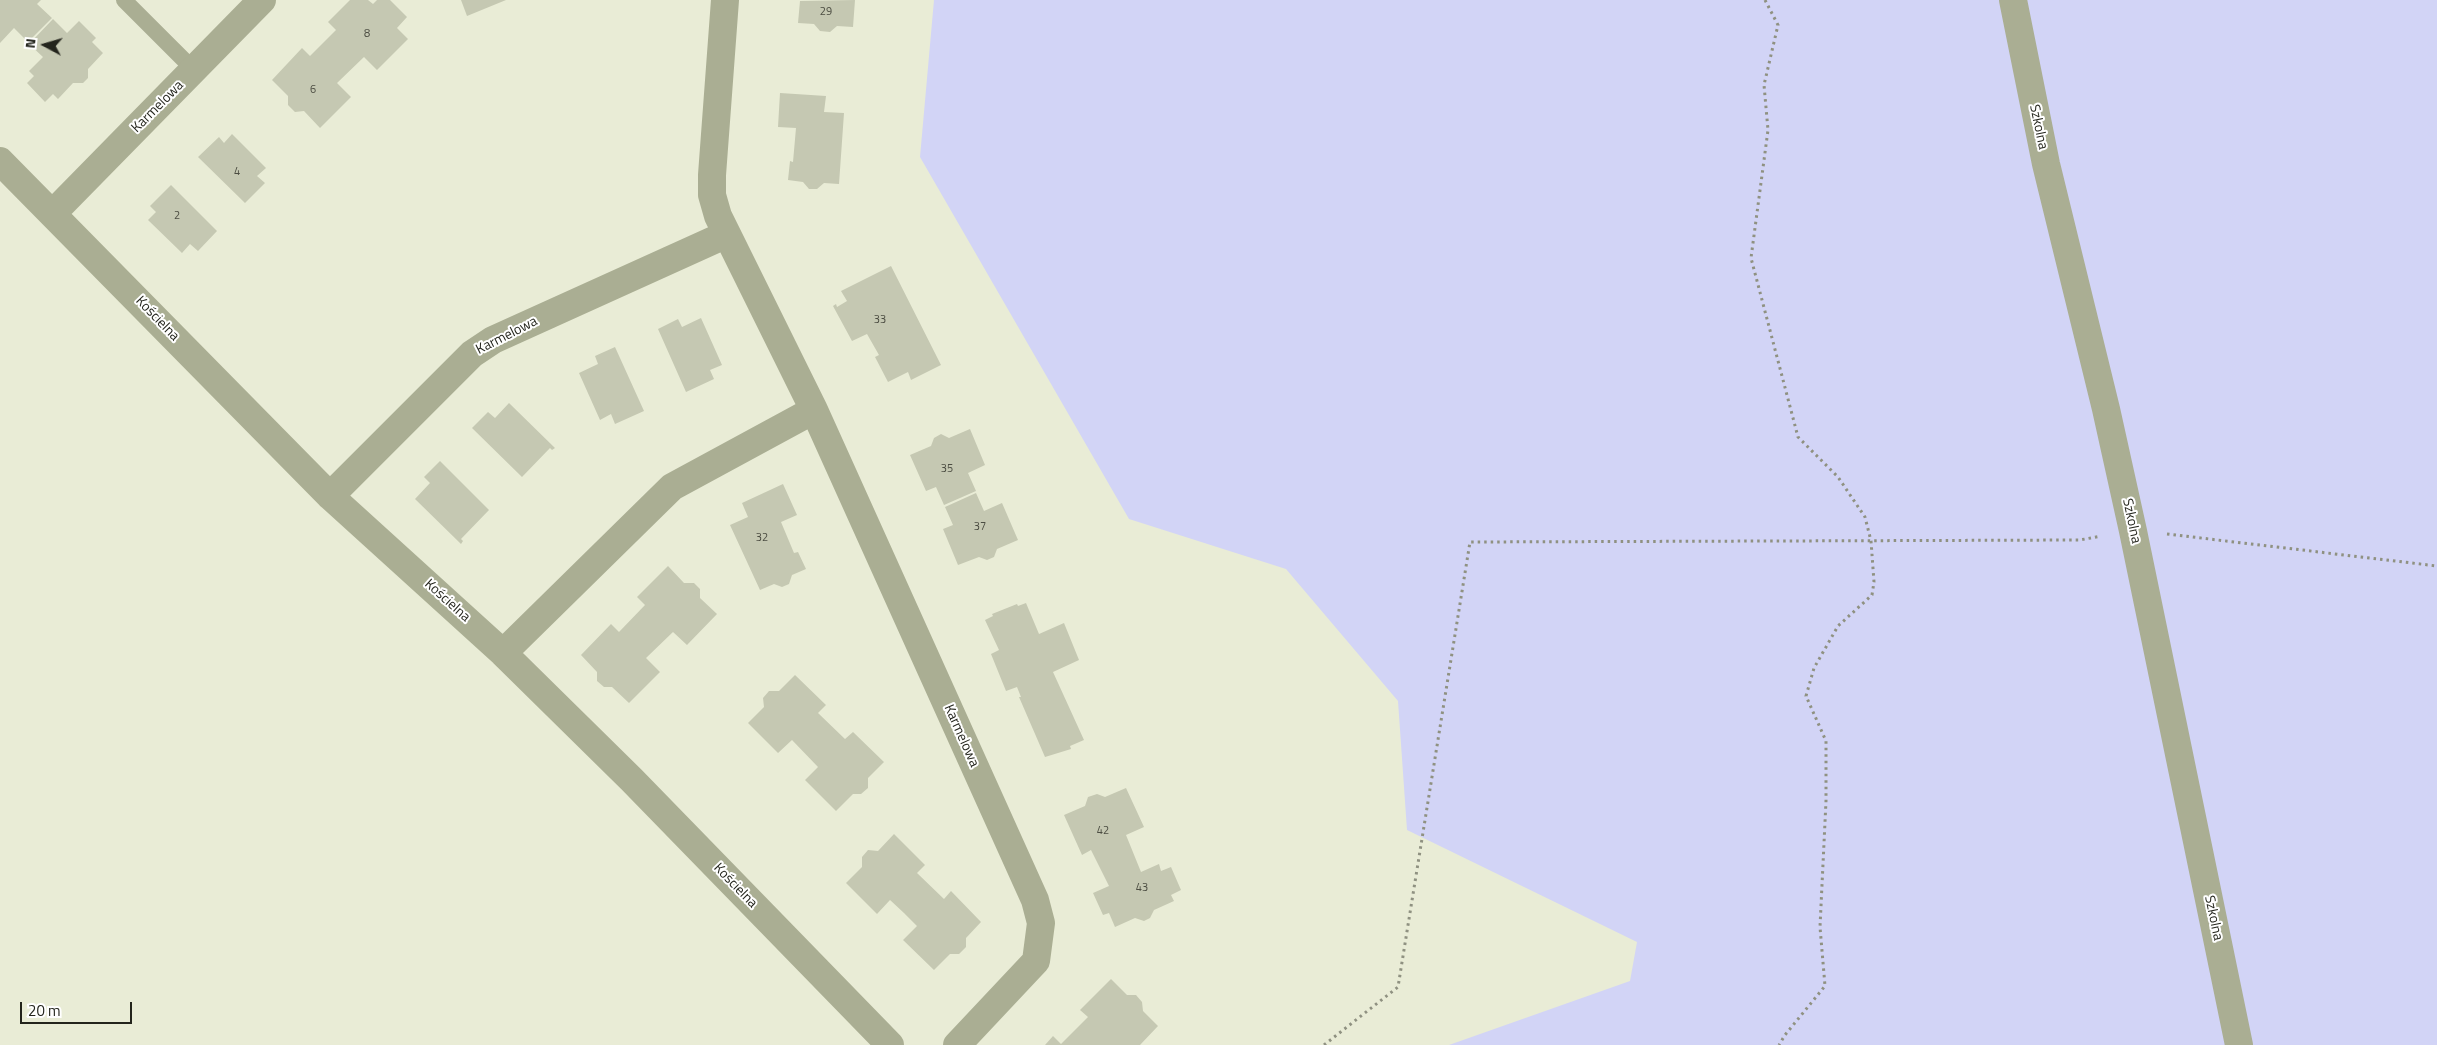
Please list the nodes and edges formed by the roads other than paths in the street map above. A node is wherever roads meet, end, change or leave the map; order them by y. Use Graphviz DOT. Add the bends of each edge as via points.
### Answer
graph roads {
  1 [pos="124,0"];
  2 [pos="262,0"];
  3 [pos="725,0"];
  4 [pos="2013,0"];
  5 [pos="194,70"];
  6 [pos="0,161"];
  7 [pos="53,213"];
  8 [pos="725,235"];
  9 [pos="814,410"];
  10 [pos="330,496"];
  11 [pos="503,653"];
  12 [pos="890,1045"];
  13 [pos="957,1045"];
  14 [pos="2239,1045"];
  1 -- 5 [label="lane"];
  2 -- 5 [label="street, Karmelowa"];
  3 -- 8 [label="street, Karmelowa" via="712,195"];
  4 -- 14 [label="street, Szkolna" via="2046,164 2133,530"];
  5 -- 7 [label="street, Karmelowa"];
  6 -- 7 [label="street, Kościelna"];
  7 -- 10 [label="street, Kościelna"];
  8 -- 9 [label="street, Karmelowa"];
  8 -- 10 [label="street, Karmelowa" via="479,349"];
  9 -- 11 [label="street" via="672,487"];
  9 -- 13 [label="street, Karmelowa" via="1035,900 1041,923 1036,961"];
  10 -- 11 [label="street, Kościelna"];
  11 -- 12 [label="street, Kościelna" via="632,780"];
}
